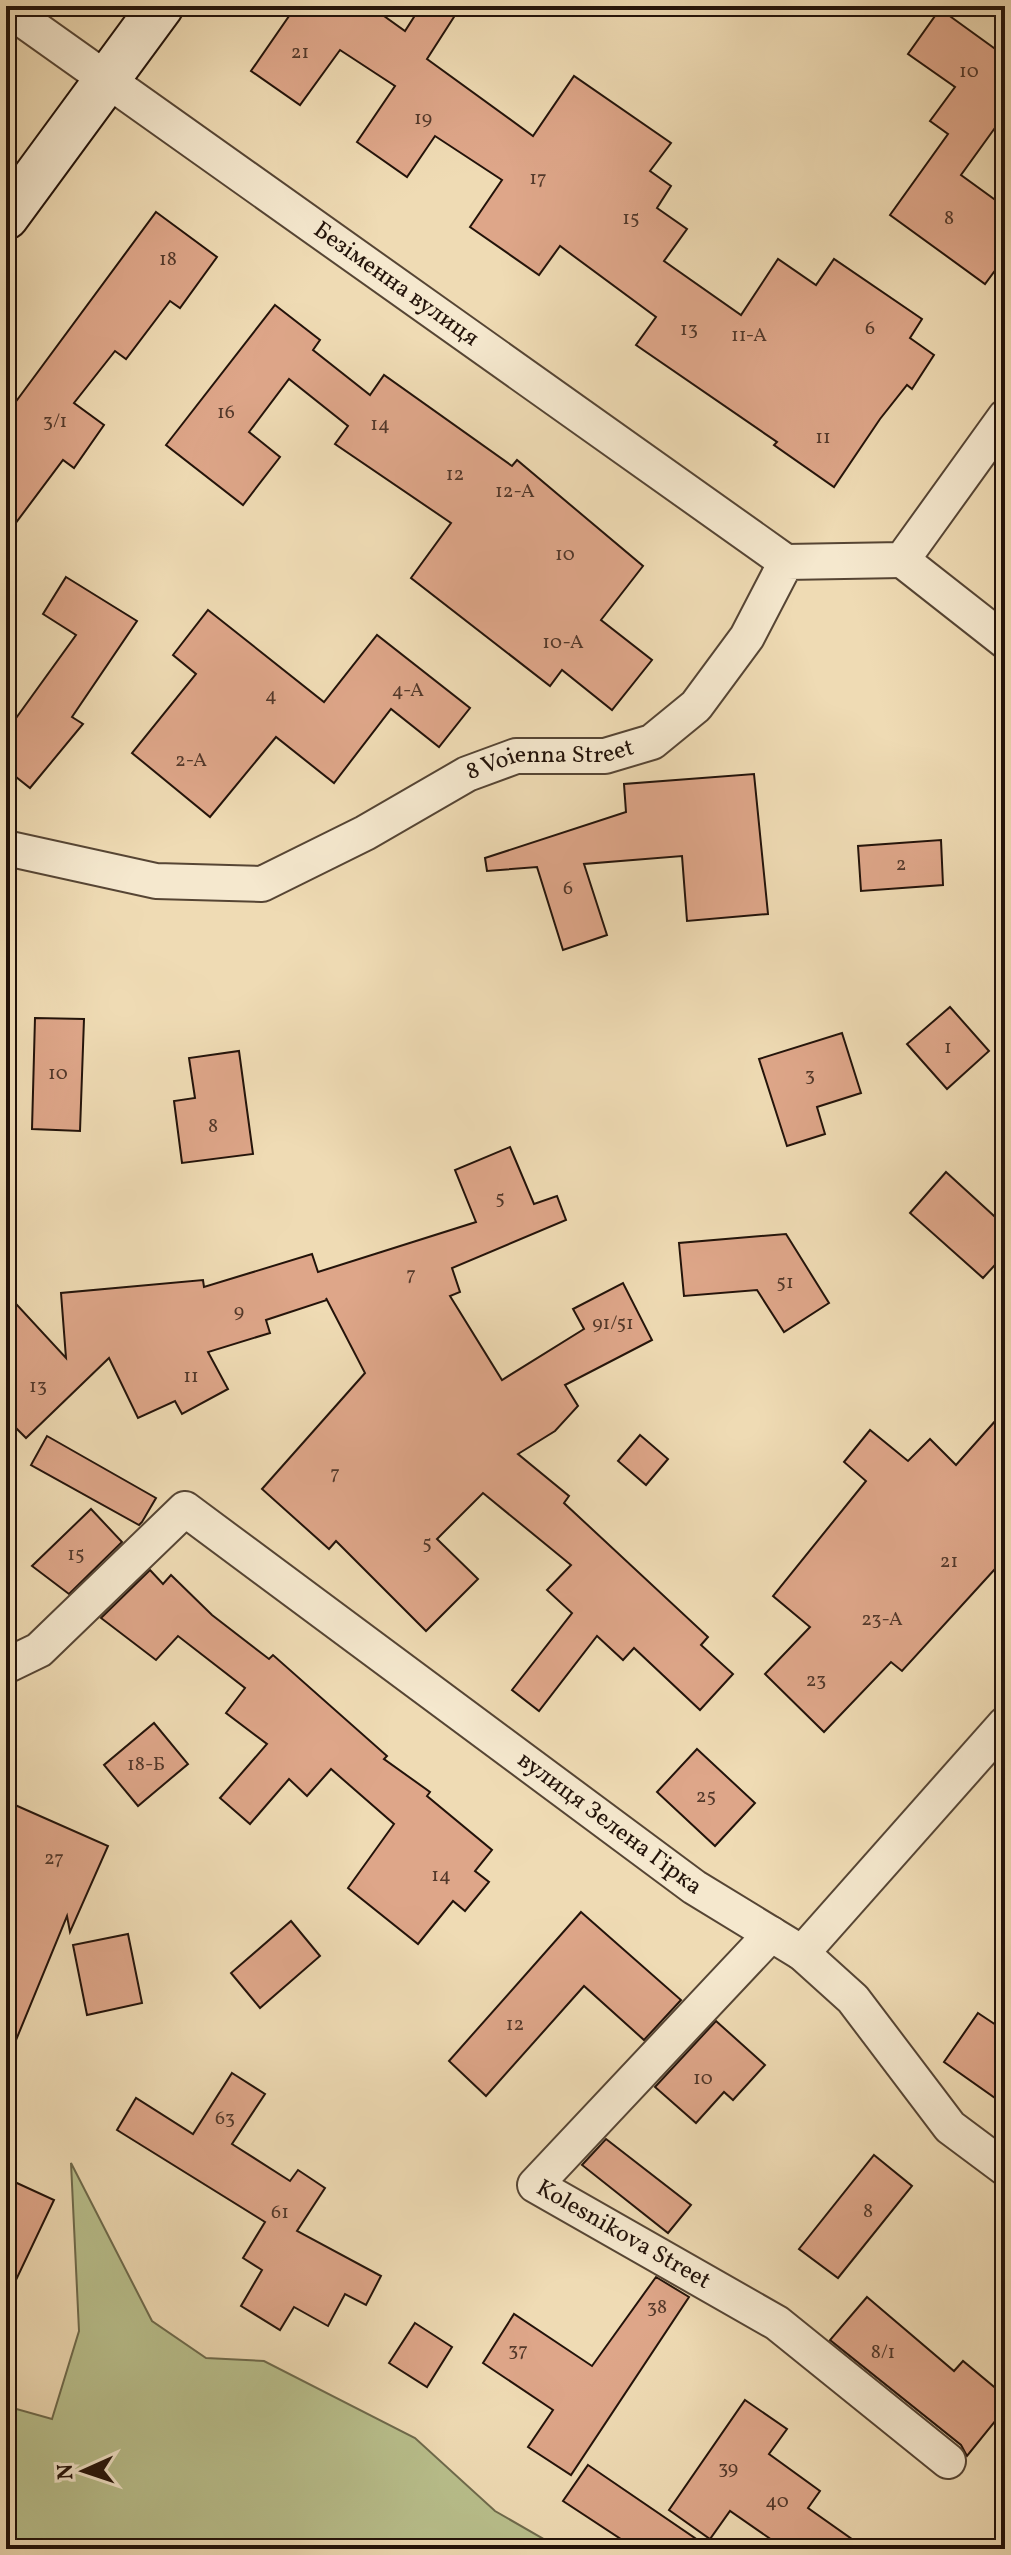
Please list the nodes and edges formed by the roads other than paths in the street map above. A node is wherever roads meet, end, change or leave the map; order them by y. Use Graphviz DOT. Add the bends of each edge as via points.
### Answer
graph roads {
  1 [pos="161,6"];
  2 [pos="6,8"];
  3 [pos="106,81"];
  4 [pos="6,217"];
  5 [pos="1005,417"];
  6 [pos="902,560"];
  7 [pos="786,562"];
  8 [pos="1005,641"];
  9 [pos="6,848"];
  10 [pos="6,1666"];
  11 [pos="1005,1724"];
  12 [pos="771,1934"];
  13 [pos="802,1953"];
  14 [pos="1005,2168"];
  15 [pos="948,2461"];
  1 -- 3 [label="street"];
  2 -- 3 [label="street, Безіменна вулиця"];
  3 -- 4 [label="street"];
  3 -- 7 [label="street, Безіменна вулиця"];
  5 -- 6 [label="street"];
  6 -- 7 [label="street"];
  6 -- 8 [label="street"];
  7 -- 9 [label="street, 8 Voienna Street" via="747,637 696,706 652,742 605,756 516,756 467,774 262,884 156,881"];
  10 -- 12 [label="street, вулиця Зелена Гірка" via="39,1650 185,1509 694,1887"];
  11 -- 13 [label="street"];
  12 -- 13 [label="street, вулиця Зелена Гірка"];
  12 -- 15 [label="street, Kolesnikova Street" via="535,2185 777,2323"];
  13 -- 14 [label="street, вулиця Зелена Гірка" via="853,1999 950,2127"];
}
